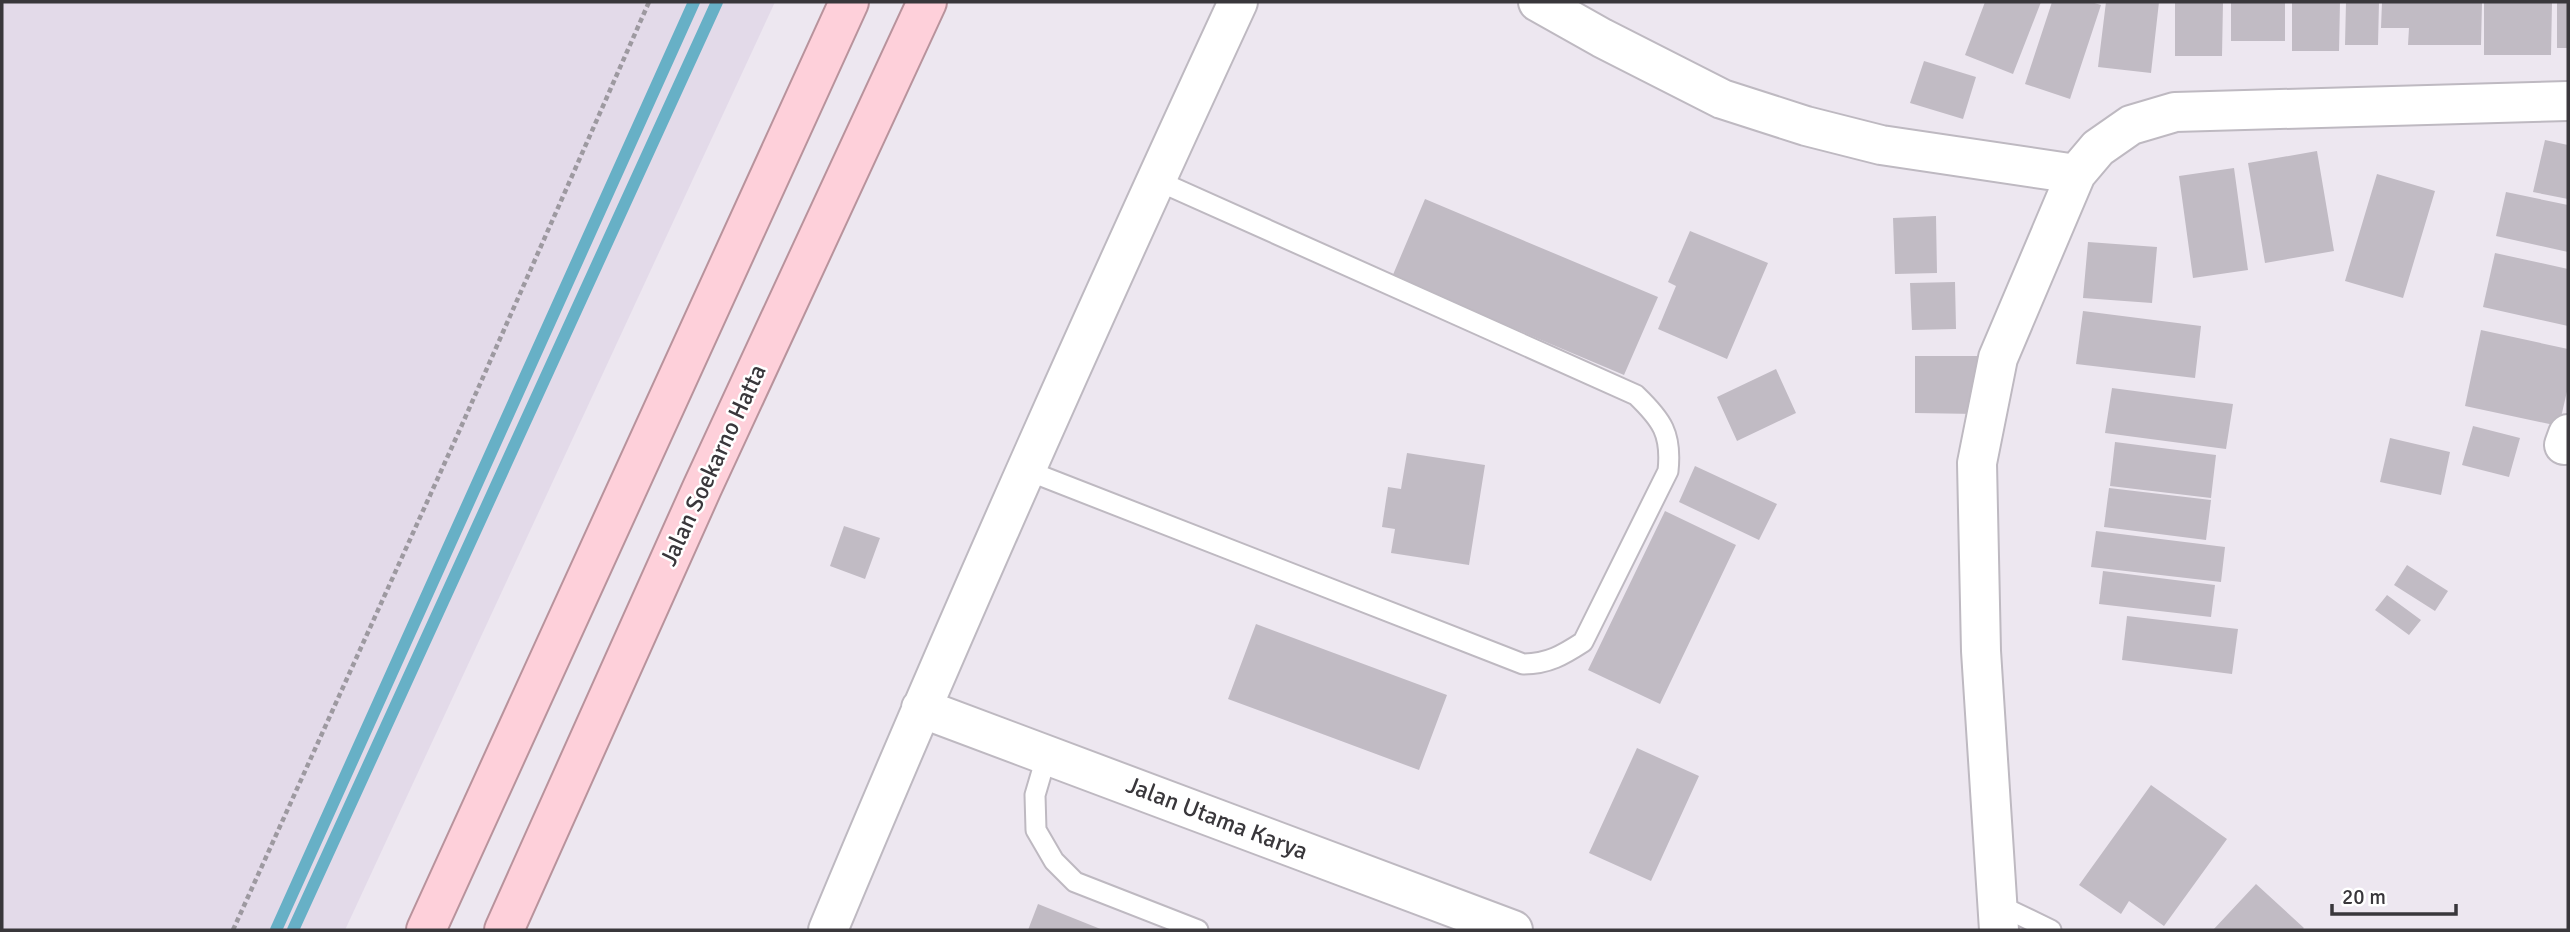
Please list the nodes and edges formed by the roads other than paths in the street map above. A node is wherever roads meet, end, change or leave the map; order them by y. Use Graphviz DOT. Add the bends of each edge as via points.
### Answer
graph roads {
  1 [pos="849,2"];
  2 [pos="928,2"];
  3 [pos="1238,2"];
  4 [pos="1538,2"];
  5 [pos="2568,101"];
  6 [pos="2076,174"];
  7 [pos="1156,180"];
  8 [pos="1027,470"];
  9 [pos="921,708"];
  10 [pos="1047,754"];
  11 [pos="1999,918"];
  12 [pos="426,930"];
  13 [pos="504,930"];
  14 [pos="828,930"];
  15 [pos="1198,930"];
  16 [pos="1513,930"];
  17 [pos="2051,930"];
  1 -- 12 [label="highway"];
  2 -- 13 [label="highway, Jalan Soekarno Hatta" via="702,488"];
  3 -- 7 [label="street"];
  4 -- 6 [label="street" via="1734,103 1881,145"];
  5 -- 6 [label="street" via="2175,112 2131,125 2098,148"];
  6 -- 11 [label="street" via="1998,358 1977,463 1981,651"];
  7 -- 8 [label="street"];
  7 -- 8 [label="lane" via="1636,395 1662,426 1671,449 1668,471 1583,642 1543,664 1523,664"];
  8 -- 9 [label="street"];
  9 -- 10 [label="street, Jalan Utama Karya"];
  9 -- 14 [label="street"];
  10 -- 15 [label="lane" via="1035,795 1036,830 1054,861 1075,882"];
  10 -- 16 [label="street, Jalan Utama Karya"];
  11 -- 17 [label="lane"];
}
